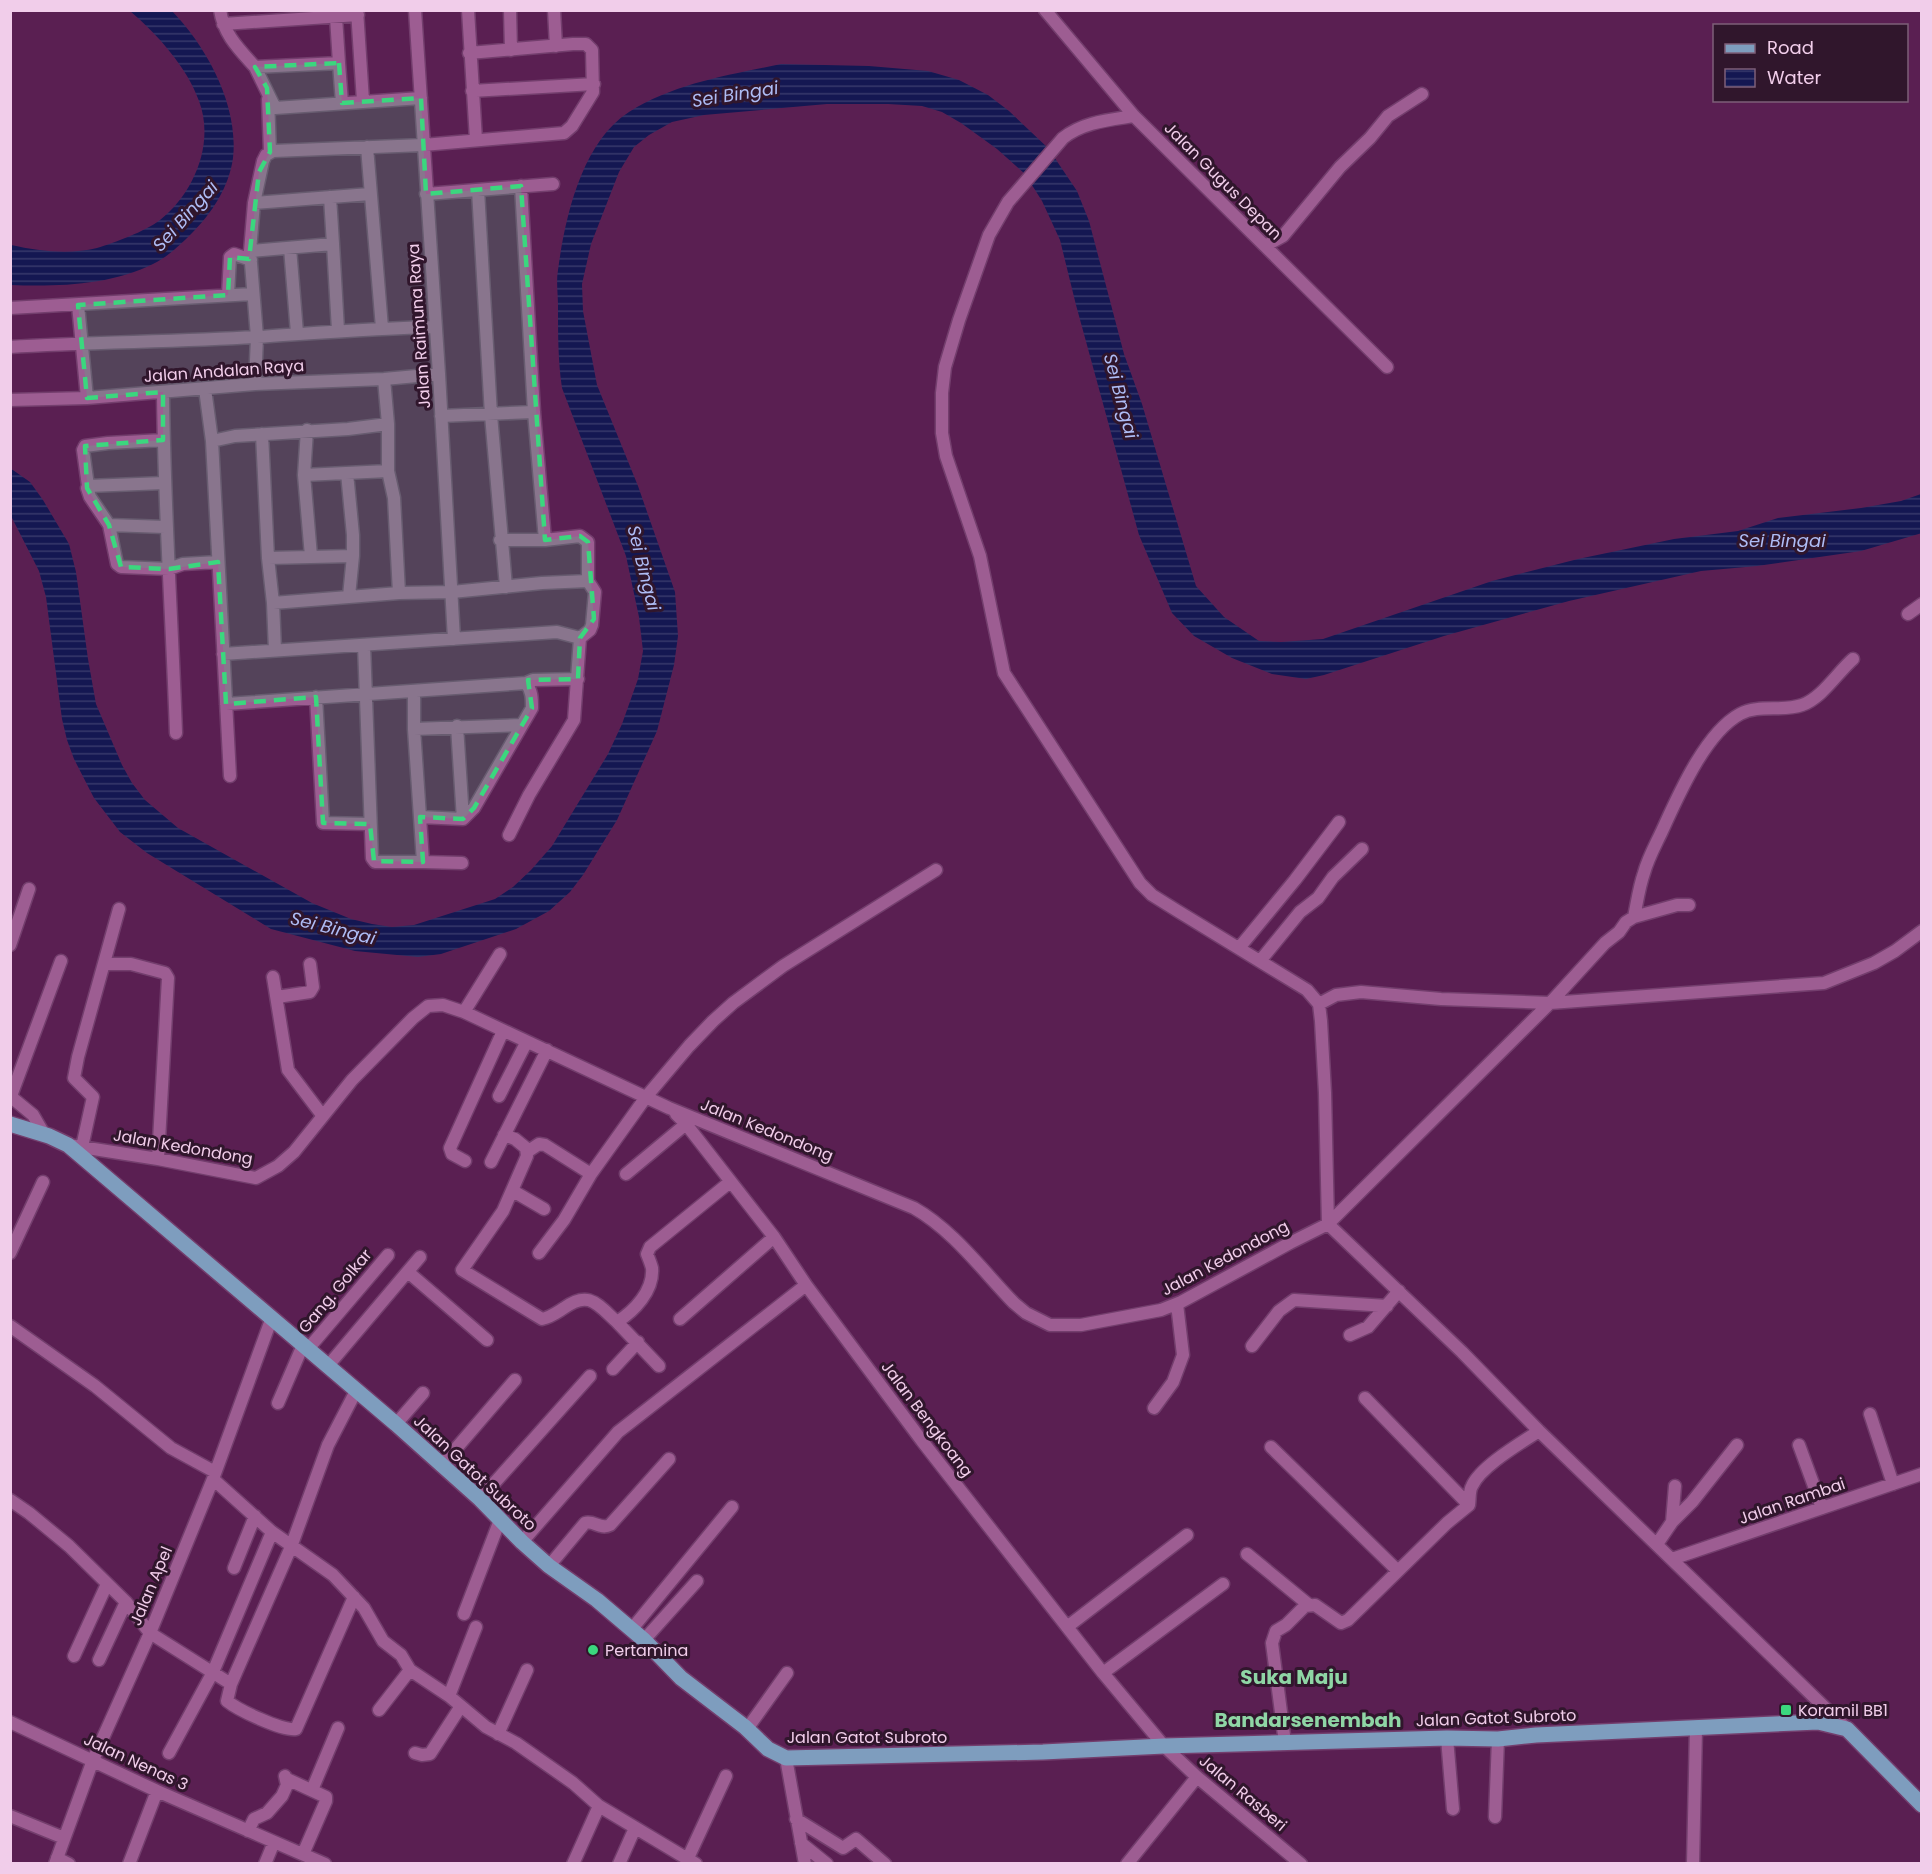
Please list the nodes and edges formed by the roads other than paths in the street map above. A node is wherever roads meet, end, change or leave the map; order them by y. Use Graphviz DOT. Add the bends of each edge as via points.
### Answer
graph roads {
  1 [pos="220,10"];
  2 [pos="415,10"];
  3 [pos="468,10"];
  4 [pos="510,10"];
  5 [pos="554,10"];
  6 [pos="1045,10"];
  7 [pos="357,13"];
  8 [pos="336,17"];
  9 [pos="222,24"];
  10 [pos="556,46"];
  11 [pos="511,50"];
  12 [pos="469,53"];
  13 [pos="339,63"];
  14 [pos="255,67"];
  15 [pos="594,84"];
  16 [pos="472,91"];
  17 [pos="268,94"];
  18 [pos="1422,94"];
  19 [pos="421,98"];
  20 [pos="363,101"];
  21 [pos="342,103"];
  22 [pos="1134,116"];
  23 [pos="476,140"];
  24 [pos="423,145"];
  25 [pos="367,147"];
  26 [pos="270,152"];
  27 [pos="553,184"];
  28 [pos="521,186"];
  29 [pos="478,190"];
  30 [pos="370,194"];
  31 [pos="426,194"];
  32 [pos="330,197"];
  33 [pos="254,203"];
  34 [pos="333,244"];
  35 [pos="1264,246"];
  36 [pos="290,248"];
  37 [pos="250,255"];
  38 [pos="252,294"];
  39 [pos="228,295"];
  40 [pos="78,305"];
  41 [pos="10,309"];
  42 [pos="435,327"];
  43 [pos="382,328"];
  44 [pos="338,330"];
  45 [pos="297,333"];
  46 [pos="256,337"];
  47 [pos="82,342"];
  48 [pos="10,347"];
  49 [pos="1387,367"];
  50 [pos="439,374"];
  51 [pos="384,379"];
  52 [pos="255,384"];
  53 [pos="205,389"];
  54 [pos="163,392"];
  55 [pos="87,398"];
  56 [pos="10,400"];
  57 [pos="534,412"];
  58 [pos="490,415"];
  59 [pos="441,416"];
  60 [pos="388,424"];
  61 [pos="307,430"];
  62 [pos="262,434"];
  63 [pos="163,440"];
  64 [pos="212,441"];
  65 [pos="388,471"];
  66 [pos="347,473"];
  67 [pos="304,475"];
  68 [pos="164,483"];
  69 [pos="88,486"];
  70 [pos="109,525"];
  71 [pos="165,526"];
  72 [pos="500,540"];
  73 [pos="545,540"];
  74 [pos="311,556"];
  75 [pos="353,556"];
  76 [pos="268,558"];
  77 [pos="218,562"];
  78 [pos="170,569"];
  79 [pos="588,581"];
  80 [pos="506,587"];
  81 [pos="452,592"];
  82 [pos="399,593"];
  83 [pos="349,596"];
  84 [pos="273,603"];
  85 [pos="1922,604"];
  86 [pos="1908,614"];
  87 [pos="580,638"];
  88 [pos="454,639"];
  89 [pos="364,645"];
  90 [pos="275,650"];
  91 [pos="223,654"];
  92 [pos="1853,659"];
  93 [pos="578,679"];
  94 [pos="526,683"];
  95 [pos="414,691"];
  96 [pos="367,693"];
  97 [pos="316,697"];
  98 [pos="226,704"];
  99 [pos="521,725"];
  100 [pos="457,726"];
  101 [pos="414,729"];
  102 [pos="176,733"];
  103 [pos="230,776"];
  104 [pos="420,817"];
  105 [pos="463,819"];
  106 [pos="1339,822"];
  107 [pos="370,824"];
  108 [pos="508,836"];
  109 [pos="1362,849"];
  110 [pos="423,862"];
  111 [pos="462,863"];
  112 [pos="936,870"];
  113 [pos="29,889"];
  114 [pos="1689,905"];
  115 [pos="119,909"];
  116 [pos="1634,917"];
  117 [pos="1922,931"];
  118 [pos="10,945"];
  119 [pos="1239,948"];
  120 [pos="500,954"];
  121 [pos="61,961"];
  122 [pos="1260,961"];
  123 [pos="104,964"];
  124 [pos="310,964"];
  125 [pos="273,977"];
  126 [pos="277,997"];
  127 [pos="1550,1003"];
  128 [pos="1319,1004"];
  129 [pos="464,1012"];
  130 [pos="503,1031"];
  131 [pos="526,1043"];
  132 [pos="547,1050"];
  133 [pos="11,1096"];
  134 [pos="499,1096"];
  135 [pos="646,1097"];
  136 [pos="669,1108"];
  137 [pos="322,1115"];
  138 [pos="10,1124"];
  139 [pos="686,1124"];
  140 [pos="44,1134"];
  141 [pos="504,1135"];
  142 [pos="75,1146"];
  143 [pos="527,1152"];
  144 [pos="158,1158"];
  145 [pos="465,1161"];
  146 [pos="491,1162"];
  147 [pos="591,1174"];
  148 [pos="626,1174"];
  149 [pos="43,1182"];
  150 [pos="730,1182"];
  151 [pos="513,1191"];
  152 [pos="544,1209"];
  153 [pos="1328,1224"];
  154 [pos="774,1237"];
  155 [pos="10,1253"];
  156 [pos="539,1253"];
  157 [pos="388,1254"];
  158 [pos="420,1257"];
  159 [pos="408,1272"];
  160 [pos="806,1285"];
  161 [pos="1399,1291"];
  162 [pos="1177,1304"];
  163 [pos="1387,1305"];
  164 [pos="680,1319"];
  165 [pos="271,1320"];
  166 [pos="617,1322"];
  167 [pos="10,1326"];
  168 [pos="1350,1335"];
  169 [pos="487,1340"];
  170 [pos="638,1342"];
  171 [pos="1252,1346"];
  172 [pos="305,1347"];
  173 [pos="659,1366"];
  174 [pos="327,1367"];
  175 [pos="613,1369"];
  176 [pos="590,1376"];
  177 [pos="515,1380"];
  178 [pos="356,1391"];
  179 [pos="423,1394"];
  180 [pos="1365,1398"];
  181 [pos="278,1403"];
  182 [pos="1154,1408"];
  183 [pos="1870,1414"];
  184 [pos="396,1424"];
  185 [pos="1539,1431"];
  186 [pos="1737,1445"];
  187 [pos="1799,1445"];
  188 [pos="1271,1447"];
  189 [pos="669,1459"];
  190 [pos="441,1466"];
  191 [pos="1922,1474"];
  192 [pos="214,1475"];
  193 [pos="1893,1484"];
  194 [pos="1675,1486"];
  195 [pos="480,1499"];
  196 [pos="10,1500"];
  197 [pos="1469,1505"];
  198 [pos="732,1507"];
  199 [pos="1822,1508"];
  200 [pos="255,1516"];
  201 [pos="500,1520"];
  202 [pos="1672,1522"];
  203 [pos="272,1532"];
  204 [pos="1187,1535"];
  205 [pos="522,1542"];
  206 [pos="1657,1544"];
  207 [pos="291,1547"];
  208 [pos="1247,1554"];
  209 [pos="1672,1559"];
  210 [pos="549,1566"];
  211 [pos="234,1568"];
  212 [pos="1398,1571"];
  213 [pos="697,1581"];
  214 [pos="106,1584"];
  215 [pos="1223,1584"];
  216 [pos="354,1597"];
  217 [pos="126,1602"];
  218 [pos="1309,1605"];
  219 [pos="464,1614"];
  220 [pos="476,1627"];
  221 [pos="1067,1628"];
  222 [pos="631,1630"];
  223 [pos="150,1633"];
  224 [pos="644,1640"];
  225 [pos="74,1656"];
  226 [pos="99,1660"];
  227 [pos="410,1670"];
  228 [pos="527,1670"];
  229 [pos="213,1672"];
  230 [pos="787,1673"];
  231 [pos="1103,1673"];
  232 [pos="231,1684"];
  233 [pos="449,1696"];
  234 [pos="461,1706"];
  235 [pos="379,1710"];
  236 [pos="10,1722"];
  237 [pos="338,1728"];
  238 [pos="747,1729"];
  239 [pos="1696,1729"];
  240 [pos="1847,1729"];
  241 [pos="498,1734"];
  242 [pos="1447,1737"];
  243 [pos="1498,1739"];
  244 [pos="1284,1743"];
  245 [pos="1164,1746"];
  246 [pos="415,1753"];
  247 [pos="169,1754"];
  248 [pos="786,1758"];
  249 [pos="93,1760"];
  250 [pos="726,1776"];
  251 [pos="1197,1777"];
  252 [pos="312,1790"];
  253 [pos="157,1791"];
  254 [pos="1922,1805"];
  255 [pos="599,1806"];
  256 [pos="1453,1809"];
  257 [pos="10,1816"];
  258 [pos="1495,1817"];
  259 [pos="796,1819"];
  260 [pos="635,1828"];
  261 [pos="248,1831"];
  262 [pos="64,1839"];
  263 [pos="274,1842"];
  264 [pos="801,1843"];
  265 [pos="303,1854"];
  266 [pos="56,1861"];
  267 [pos="694,1862"];
  268 [pos="69,1863"];
  269 [pos="129,1863"];
  270 [pos="265,1863"];
  271 [pos="326,1863"];
  272 [pos="573,1863"];
  273 [pos="619,1863"];
  274 [pos="805,1863"];
  275 [pos="827,1863"];
  276 [pos="885,1863"];
  277 [pos="1127,1863"];
  278 [pos="1301,1863"];
  279 [pos="1693,1863"];
  1 -- 9 [label="street"];
  2 -- 19 [label="street, Jalan Raimuna Raya"];
  3 -- 12 [label="street"];
  4 -- 11 [label="street"];
  5 -- 10 [label="street"];
  6 -- 22 [label="street, Jalan Gugus Depan"];
  7 -- 8 [label="street"];
  7 -- 20 [label="street"];
  8 -- 9 [label="street"];
  8 -- 13 [label="street"];
  9 -- 14 [label="street"];
  10 -- 11 [label="street"];
  10 -- 15 [label="street" via="581,43 590,47"];
  11 -- 12 [label="street"];
  12 -- 16 [label="street"];
  13 -- 14 [label="street"];
  13 -- 21 [label="street"];
  14 -- 17 [label="street"];
  15 -- 16 [label="street"];
  15 -- 23 [label="street" via="592,96 567,132"];
  16 -- 23 [label="street"];
  17 -- 21 [label="street" via="275,108"];
  17 -- 26 [label="street"];
  18 -- 35 [label="street" via="1388,116 1283,236"];
  19 -- 20 [label="street"];
  19 -- 24 [label="street, Jalan Raimuna Raya"];
  20 -- 21 [label="street"];
  22 -- 35 [label="street, Jalan Gugus Depan"];
  22 -- 119 [label="street" via="1071,131 1008,202 989,235 953,339 945,367 942,433 980,556 1004,673 1140,883 1160,900"];
  23 -- 24 [label="street"];
  24 -- 25 [label="street"];
  24 -- 31 [label="street, Jalan Raimuna Raya"];
  25 -- 26 [label="street"];
  25 -- 30 [label="street"];
  26 -- 33 [label="street" via="263,161"];
  27 -- 28 [label="street"];
  28 -- 29 [label="street"];
  28 -- 57 [label="street"];
  29 -- 31 [label="street"];
  29 -- 58 [label="street"];
  30 -- 32 [label="street"];
  30 -- 43 [label="street"];
  31 -- 42 [label="street, Jalan Raimuna Raya"];
  32 -- 33 [label="street"];
  32 -- 34 [label="street"];
  33 -- 37 [label="street"];
  34 -- 36 [label="street"];
  34 -- 44 [label="street"];
  35 -- 49 [label="street, Jalan Gugus Depan"];
  36 -- 37 [label="street"];
  36 -- 45 [label="street"];
  37 -- 38 [label="street"];
  37 -- 39 [label="street" via="230,257"];
  38 -- 39 [label="street"];
  38 -- 46 [label="street"];
  39 -- 40 [label="street"];
  40 -- 41 [label="street"];
  40 -- 47 [label="street"];
  42 -- 43 [label="street"];
  42 -- 50 [label="street, Jalan Raimuna Raya"];
  43 -- 44 [label="street"];
  44 -- 45 [label="street"];
  45 -- 46 [label="street"];
  46 -- 47 [label="street"];
  46 -- 52 [label="street"];
  47 -- 48 [label="street"];
  47 -- 55 [label="street"];
  50 -- 51 [label="street, Jalan Andalan Raya"];
  50 -- 59 [label="street, Jalan Raimuna Raya"];
  51 -- 52 [label="street, Jalan Andalan Raya"];
  51 -- 60 [label="street"];
  52 -- 53 [label="street, Jalan Andalan Raya"];
  53 -- 54 [label="street, Jalan Andalan Raya"];
  53 -- 64 [label="street"];
  54 -- 55 [label="street, Jalan Andalan Raya"];
  54 -- 63 [label="street"];
  55 -- 56 [label="street, Jalan Andalan Raya"];
  57 -- 58 [label="street"];
  57 -- 73 [label="street"];
  58 -- 59 [label="street"];
  58 -- 72 [label="street"];
  59 -- 81 [label="street, Jalan Raimuna Raya"];
  60 -- 61 [label="street"];
  60 -- 65 [label="street"];
  61 -- 62 [label="street"];
  61 -- 67 [label="street"];
  62 -- 64 [label="street"];
  62 -- 76 [label="street"];
  63 -- 68 [label="street"];
  63 -- 69 [label="street" via="85,446"];
  64 -- 77 [label="street"];
  65 -- 66 [label="street"];
  65 -- 82 [label="street" via="394,498"];
  66 -- 67 [label="street"];
  66 -- 75 [label="street"];
  67 -- 74 [label="street"];
  68 -- 69 [label="street"];
  68 -- 71 [label="street"];
  69 -- 70 [label="street"];
  70 -- 71 [label="street"];
  70 -- 78 [label="street" via="117,564 121,567"];
  71 -- 78 [label="street"];
  72 -- 73 [label="street"];
  72 -- 80 [label="street"];
  73 -- 79 [label="street" via="584,538 588,542"];
  74 -- 75 [label="street"];
  74 -- 76 [label="street"];
  75 -- 83 [label="street"];
  76 -- 84 [label="street"];
  77 -- 78 [label="street" via="183,564"];
  77 -- 91 [label="street"];
  78 -- 102 [label="street"];
  79 -- 80 [label="street"];
  79 -- 87 [label="street" via="595,592 594,619 590,630"];
  80 -- 81 [label="street"];
  81 -- 82 [label="street"];
  81 -- 88 [label="street, Jalan Raimuna Raya"];
  82 -- 83 [label="street"];
  83 -- 84 [label="street"];
  84 -- 90 [label="street"];
  85 -- 86 [label="street"];
  87 -- 88 [label="street" via="557,632"];
  87 -- 93 [label="street"];
  88 -- 89 [label="street"];
  89 -- 90 [label="street"];
  89 -- 96 [label="street"];
  90 -- 91 [label="street"];
  91 -- 98 [label="street"];
  92 -- 116 [label="street" via="1804,705 1749,710 1718,734 1690,774 1656,845 1644,872"];
  93 -- 94 [label="street"];
  93 -- 108 [label="street" via="574,720"];
  94 -- 95 [label="street"];
  94 -- 99 [label="street" via="532,708"];
  95 -- 96 [label="street"];
  95 -- 101 [label="street"];
  96 -- 97 [label="street"];
  96 -- 107 [label="street"];
  97 -- 98 [label="street"];
  97 -- 107 [label="street" via="323,823"];
  98 -- 103 [label="street"];
  99 -- 100 [label="street"];
  99 -- 105 [label="street" via="474,808"];
  100 -- 101 [label="street"];
  100 -- 105 [label="street"];
  101 -- 104 [label="street"];
  104 -- 105 [label="street"];
  104 -- 110 [label="street"];
  106 -- 119 [label="street"];
  107 -- 110 [label="street" via="373,861"];
  109 -- 122 [label="street" via="1318,898 1300,912"];
  110 -- 111 [label="street"];
  112 -- 135 [label="street" via="783,966 733,1003 689,1046"];
  113 -- 118 [label="street"];
  114 -- 116 [label="street"];
  115 -- 123 [label="street"];
  116 -- 127 [label="street, Jalan Kedondong"];
  117 -- 127 [label="street" via="1874,963 1824,983"];
  119 -- 122 [label="street"];
  120 -- 129 [label="street"];
  121 -- 133 [label="street"];
  122 -- 128 [label="street" via="1307,990"];
  123 -- 142 [label="street" via="74,1078 93,1096"];
  123 -- 144 [label="street" via="131,964 165,973 168,978"];
  124 -- 126 [label="street" via="310,992"];
  125 -- 126 [label="street"];
  126 -- 137 [label="street" via="288,1070"];
  127 -- 128 [label="street" via="1361,992 1336,995"];
  127 -- 153 [label="street, Jalan Kedondong"];
  128 -- 153 [label="street"];
  129 -- 130 [label="street, Jalan Kedondong"];
  129 -- 137 [label="street, Jalan Kedondong" via="443,1005 428,1006"];
  130 -- 131 [label="street, Jalan Kedondong"];
  130 -- 145 [label="street" via="450,1148 452,1154"];
  131 -- 132 [label="street, Jalan Kedondong"];
  131 -- 134 [label="street"];
  132 -- 135 [label="street, Jalan Kedondong"];
  132 -- 141 [label="street"];
  133 -- 140 [label="street" via="33,1115"];
  135 -- 136 [label="street, Jalan Kedondong"];
  135 -- 147 [label="street"];
  136 -- 139 [label="street, Jalan Bengkoang"];
  136 -- 162 [label="street, Jalan Kedondong" via="914,1208 950,1236 1014,1303 1050,1325 1081,1325"];
  137 -- 144 [label="street, Jalan Kedondong" via="294,1152 256,1178"];
  138 -- 140 [label="main road, Jalan Gatot Subroto"];
  139 -- 148 [label="street"];
  139 -- 150 [label="street, Jalan Bengkoang"];
  140 -- 142 [label="main road, Jalan Gatot Subroto"];
  141 -- 143 [label="street"];
  141 -- 146 [label="street"];
  142 -- 144 [label="street, Jalan Kedondong"];
  142 -- 165 [label="main road, Jalan Gatot Subroto"];
  143 -- 147 [label="street" via="539,1144 545,1145"];
  143 -- 151 [label="street"];
  147 -- 156 [label="street"];
  149 -- 155 [label="street"];
  150 -- 154 [label="street, Jalan Bengkoang"];
  150 -- 166 [label="street" via="650,1247 647,1254 652,1272 642,1301"];
  151 -- 152 [label="street"];
  151 -- 166 [label="street" via="462,1269 539,1318 552,1316 584,1298"];
  153 -- 161 [label="street"];
  153 -- 162 [label="street, Jalan Kedondong"];
  154 -- 160 [label="street, Jalan Bengkoang"];
  154 -- 164 [label="street"];
  157 -- 172 [label="street, Gang. Golkar"];
  158 -- 159 [label="street"];
  159 -- 169 [label="street"];
  159 -- 174 [label="street"];
  160 -- 205 [label="street" via="618,1432"];
  160 -- 221 [label="street, Jalan Bengkoang"];
  161 -- 163 [label="street"];
  161 -- 185 [label="street"];
  162 -- 182 [label="street" via="1184,1355 1173,1382"];
  163 -- 168 [label="street" via="1368,1328"];
  163 -- 171 [label="street" via="1294,1300 1279,1311"];
  165 -- 172 [label="main road, Jalan Gatot Subroto"];
  165 -- 192 [label="street, Jalan Apel"];
  166 -- 170 [label="street"];
  167 -- 192 [label="street" via="95,1386 171,1448"];
  170 -- 173 [label="street"];
  170 -- 175 [label="street"];
  172 -- 174 [label="main road, Jalan Gatot Subroto"];
  172 -- 181 [label="street, Gang. Golkar"];
  174 -- 178 [label="main road, Jalan Gatot Subroto"];
  176 -- 195 [label="street"];
  177 -- 190 [label="street"];
  178 -- 184 [label="main road, Jalan Gatot Subroto"];
  178 -- 207 [label="street" via="328,1445"];
  179 -- 184 [label="street"];
  180 -- 197 [label="street"];
  183 -- 193 [label="street"];
  184 -- 190 [label="main road, Jalan Gatot Subroto"];
  185 -- 197 [label="street" via="1475,1479"];
  185 -- 206 [label="street"];
  186 -- 202 [label="street"];
  187 -- 199 [label="street"];
  188 -- 212 [label="street"];
  189 -- 210 [label="street" via="610,1525 585,1523"];
  190 -- 195 [label="main road, Jalan Gatot Subroto"];
  191 -- 193 [label="street, Jalan Rambai"];
  192 -- 200 [label="street"];
  192 -- 223 [label="street, Jalan Apel"];
  193 -- 199 [label="street, Jalan Rambai"];
  194 -- 202 [label="street"];
  195 -- 201 [label="main road, Jalan Gatot Subroto"];
  196 -- 214 [label="street" via="69,1546"];
  197 -- 212 [label="street"];
  198 -- 222 [label="street"];
  199 -- 209 [label="street, Jalan Rambai"];
  200 -- 203 [label="street"];
  200 -- 211 [label="street"];
  201 -- 205 [label="main road, Jalan Gatot Subroto"];
  201 -- 219 [label="street"];
  202 -- 206 [label="street"];
  203 -- 207 [label="street"];
  203 -- 229 [label="street"];
  204 -- 221 [label="street"];
  205 -- 210 [label="main road, Jalan Gatot Subroto"];
  206 -- 209 [label="street"];
  207 -- 216 [label="street" via="333,1575"];
  207 -- 232 [label="street"];
  208 -- 218 [label="street"];
  209 -- 240 [label="street"];
  210 -- 222 [label="main road, Jalan Gatot Subroto"];
  212 -- 218 [label="street" via="1341,1623"];
  213 -- 224 [label="street"];
  214 -- 217 [label="street"];
  214 -- 225 [label="street"];
  215 -- 231 [label="street"];
  216 -- 227 [label="street" via="383,1641 401,1655"];
  216 -- 232 [label="street" via="296,1729 229,1703"];
  217 -- 223 [label="street"];
  217 -- 226 [label="street"];
  218 -- 244 [label="street" via="1276,1631 1272,1639"];
  220 -- 233 [label="street"];
  221 -- 231 [label="street, Jalan Bengkoang"];
  222 -- 224 [label="main road, Jalan Gatot Subroto"];
  223 -- 229 [label="street"];
  223 -- 249 [label="street, Jalan Apel"];
  224 -- 238 [label="main road, Jalan Gatot Subroto" via="681,1678"];
  227 -- 233 [label="street"];
  227 -- 235 [label="street"];
  228 -- 241 [label="street"];
  229 -- 232 [label="street"];
  229 -- 247 [label="street"];
  230 -- 238 [label="street"];
  231 -- 245 [label="street, Jalan Bengkoang"];
  233 -- 234 [label="street"];
  234 -- 241 [label="street"];
  234 -- 246 [label="street" via="430,1754"];
  236 -- 249 [label="street, Jalan Nenas 3"];
  237 -- 252 [label="street"];
  238 -- 248 [label="main road, Jalan Gatot Subroto" via="768,1749"];
  239 -- 240 [label="main road, Jalan Gatot Subroto" via="1801,1722"];
  239 -- 243 [label="main road, Jalan Gatot Subroto"];
  239 -- 279 [label="street"];
  240 -- 254 [label="main road"];
  241 -- 255 [label="street" via="573,1783"];
  242 -- 243 [label="main road, Jalan Gatot Subroto"];
  242 -- 244 [label="main road, Jalan Gatot Subroto"];
  242 -- 256 [label="street"];
  243 -- 258 [label="street"];
  244 -- 245 [label="main road, Jalan Gatot Subroto"];
  245 -- 248 [label="main road, Jalan Gatot Subroto"];
  245 -- 251 [label="street, Jalan Rasberi"];
  248 -- 259 [label="street"];
  249 -- 253 [label="street, Jalan Nenas 3"];
  249 -- 262 [label="street, Jalan Apel"];
  250 -- 267 [label="street"];
  251 -- 277 [label="street"];
  251 -- 278 [label="street, Jalan Rasberi"];
  252 -- 261 [label="street" via="286,1777 282,1796 267,1813 254,1819"];
  252 -- 265 [label="street" via="325,1796 326,1801"];
  253 -- 261 [label="street, Jalan Nenas 3"];
  253 -- 269 [label="street"];
  255 -- 260 [label="street"];
  255 -- 272 [label="street"];
  257 -- 262 [label="street"];
  259 -- 264 [label="street"];
  259 -- 276 [label="street" via="843,1848 858,1840"];
  260 -- 267 [label="street"];
  260 -- 273 [label="street"];
  261 -- 263 [label="street, Jalan Nenas 3"];
  262 -- 266 [label="street, Jalan Apel"];
  263 -- 265 [label="street, Jalan Nenas 3"];
  263 -- 270 [label="street"];
  264 -- 274 [label="street"];
  264 -- 275 [label="street"];
  265 -- 271 [label="street, Jalan Nenas 3"];
  266 -- 268 [label="street"];
}
